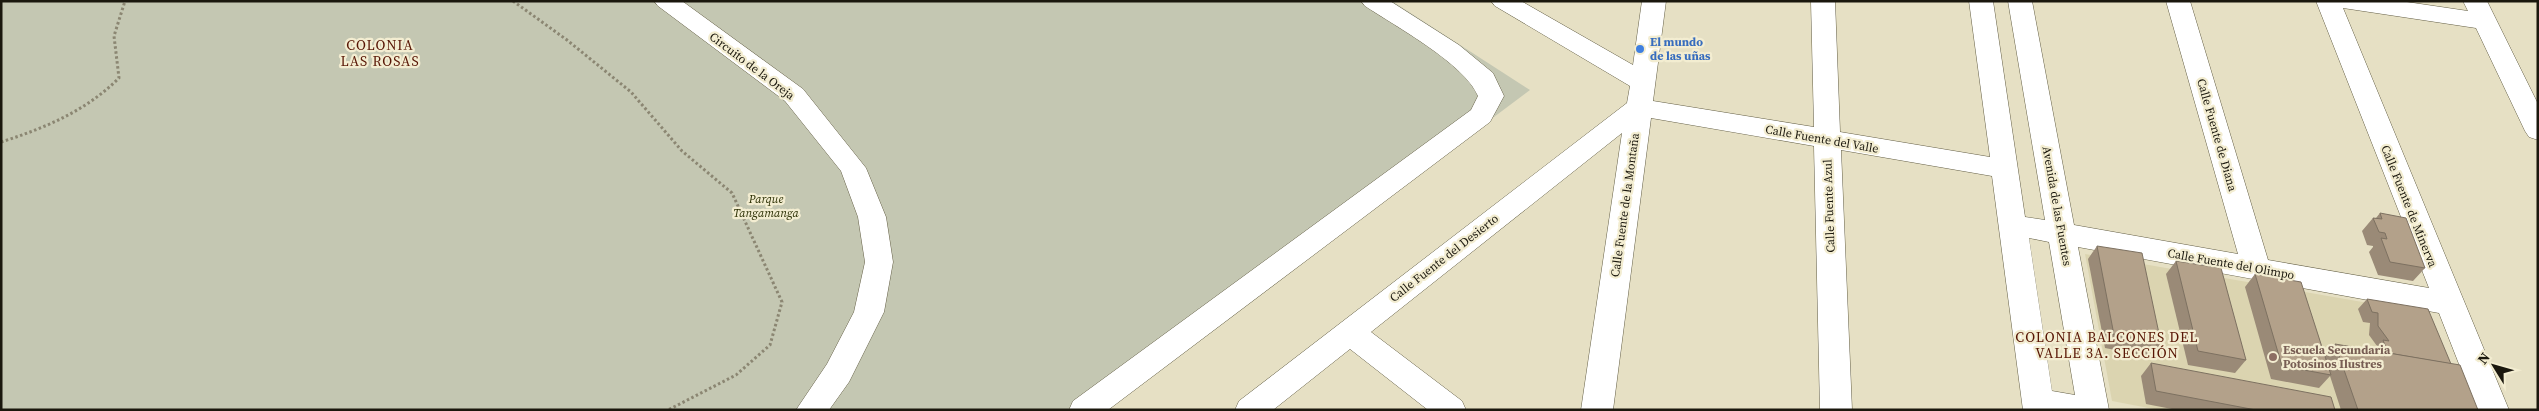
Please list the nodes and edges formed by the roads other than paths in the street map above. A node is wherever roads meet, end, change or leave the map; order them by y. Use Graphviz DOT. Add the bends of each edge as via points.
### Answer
graph roads {
  1 [pos="1373,1"];
  2 [pos="1503,1"];
  3 [pos="1654,1"];
  4 [pos="1824,1"];
  5 [pos="1981,1"];
  6 [pos="2020,1"];
  7 [pos="2178,1"];
  8 [pos="2328,1"];
  9 [pos="2346,1"];
  10 [pos="678,3"];
  11 [pos="2479,11"];
  12 [pos="1640,94"];
  13 [pos="2538,131"];
  14 [pos="1826,140"];
  15 [pos="2005,170"];
  16 [pos="2013,225"];
  17 [pos="2062,234"];
  18 [pos="2256,269"];
  19 [pos="2448,303"];
  20 [pos="1350,332"];
  21 [pos="2039,405"];
  22 [pos="811,410"];
  23 [pos="1084,410"];
  24 [pos="1250,410"];
  25 [pos="1451,410"];
  26 [pos="1597,410"];
  27 [pos="1836,410"];
  28 [pos="2085,410"];
  29 [pos="2094,410"];
  30 [pos="2493,410"];
  1 -- 23 [label="street" via="1450,51 1484,79 1491,96 1481,116"];
  2 -- 12 [label="street, Calle Fuente del Valle"];
  3 -- 12 [label="street, Calle Fuente de la Montaña"];
  4 -- 14 [label="street, Calle Fuente Azul"];
  5 -- 15 [label="street"];
  6 -- 17 [label="street, Avenida de las Fuentes"];
  7 -- 18 [label="street, Calle Fuente de Diana"];
  8 -- 19 [label="street, Calle Fuente de Minerva"];
  9 -- 11 [label="street"];
  10 -- 22 [label="street, Circuito de la Oreja" via="794,95 852,168 872,217 879,262 869,312 838,373"];
  11 -- 13 [label="street"];
  12 -- 14 [label="street, Calle Fuente del Valle"];
  12 -- 20 [label="street, Calle Fuente del Desierto"];
  12 -- 26 [label="street, Calle Fuente de la Montaña"];
  14 -- 15 [label="street, Calle Fuente del Valle"];
  14 -- 27 [label="street, Calle Fuente Azul"];
  15 -- 16 [label="street"];
  16 -- 17 [label="street, Calle Fuente del Olimpo"];
  16 -- 21 [label="street"];
  17 -- 18 [label="street, Calle Fuente del Olimpo"];
  17 -- 29 [label="street, Avenida de las Fuentes"];
  18 -- 19 [label="street, Calle Fuente del Olimpo"];
  19 -- 30 [label="street, Calle Fuente de Minerva"];
  20 -- 24 [label="street, Calle Fuente del Desierto"];
  20 -- 25 [label="street"];
  21 -- 28 [label="street"];
}
